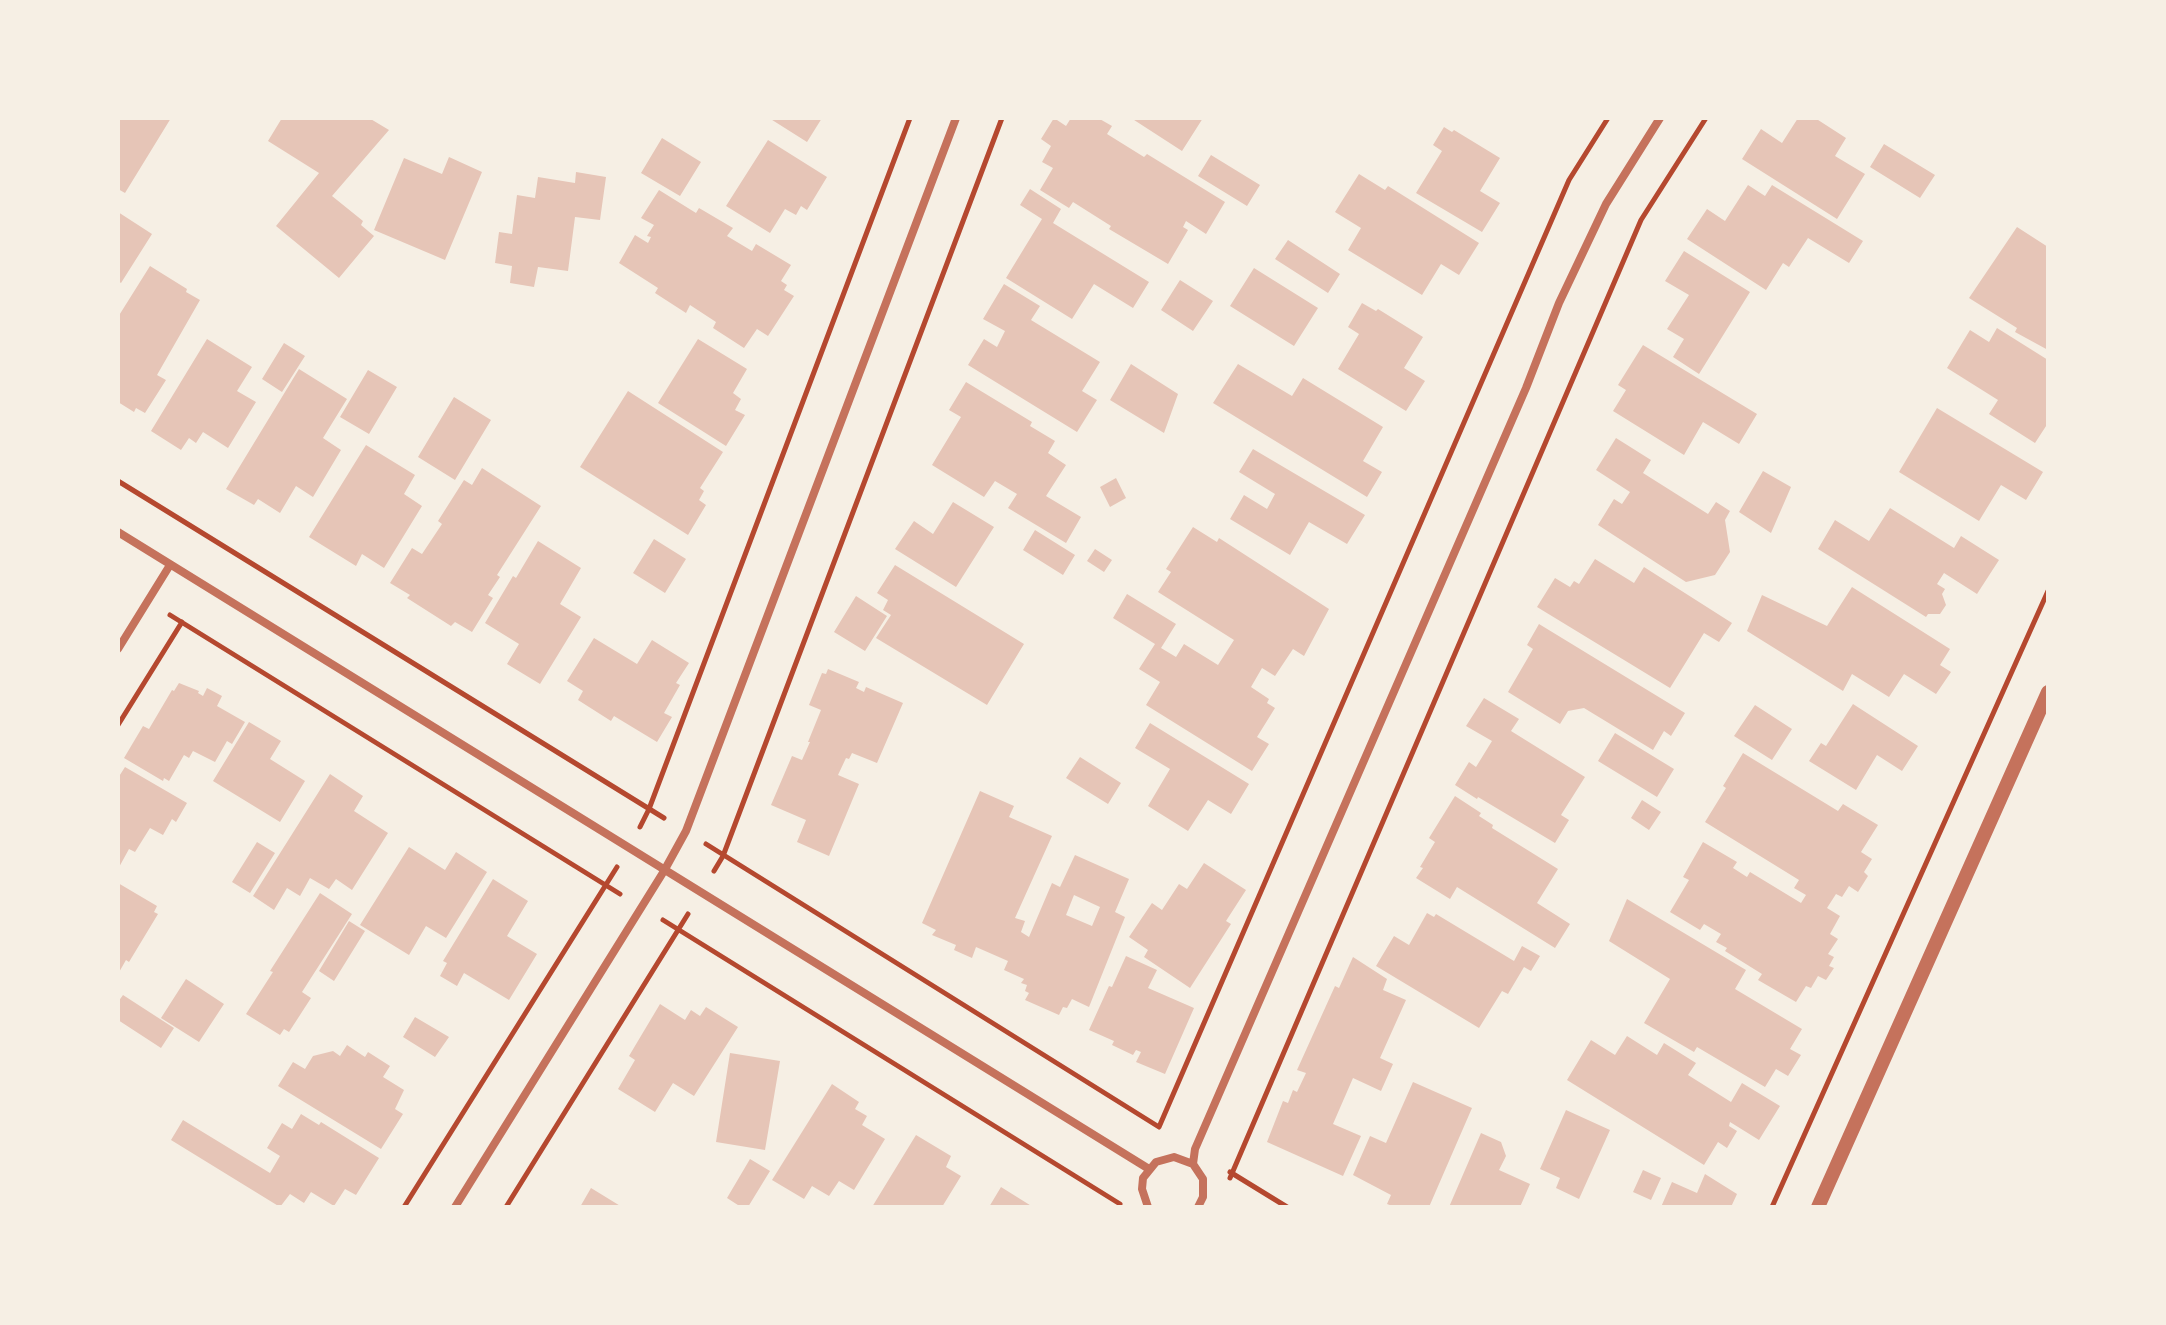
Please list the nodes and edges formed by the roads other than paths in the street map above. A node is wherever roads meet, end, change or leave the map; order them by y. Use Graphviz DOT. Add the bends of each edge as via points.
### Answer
graph roads {
  1 [pos="956,118"];
  2 [pos="1660,118"];
  3 [pos="118,532"];
  4 [pos="170,565"];
  5 [pos="118,649"];
  6 [pos="2048,692"];
  7 [pos="664,871"];
  8 [pos="1193,1164"];
  9 [pos="1149,1169"];
  10 [pos="1200,1206"];
  11 [pos="455,1207"];
  12 [pos="1148,1207"];
  13 [pos="1818,1207"];
  1 -- 7 [label="street" via="686,831"];
  2 -- 8 [label="street" via="1606,204 1559,303 1195,1149"];
  3 -- 4 [label="street"];
  4 -- 5 [label="street"];
  4 -- 7 [label="street"];
  6 -- 13 [label="street"];
  7 -- 9 [label="street"];
  7 -- 11 [label="street"];
  8 -- 9 [label="street" via="1174,1157"];
  8 -- 10 [label="street" via="1205,1188"];
  9 -- 12 [label="street" via="1142,1189"];
}
